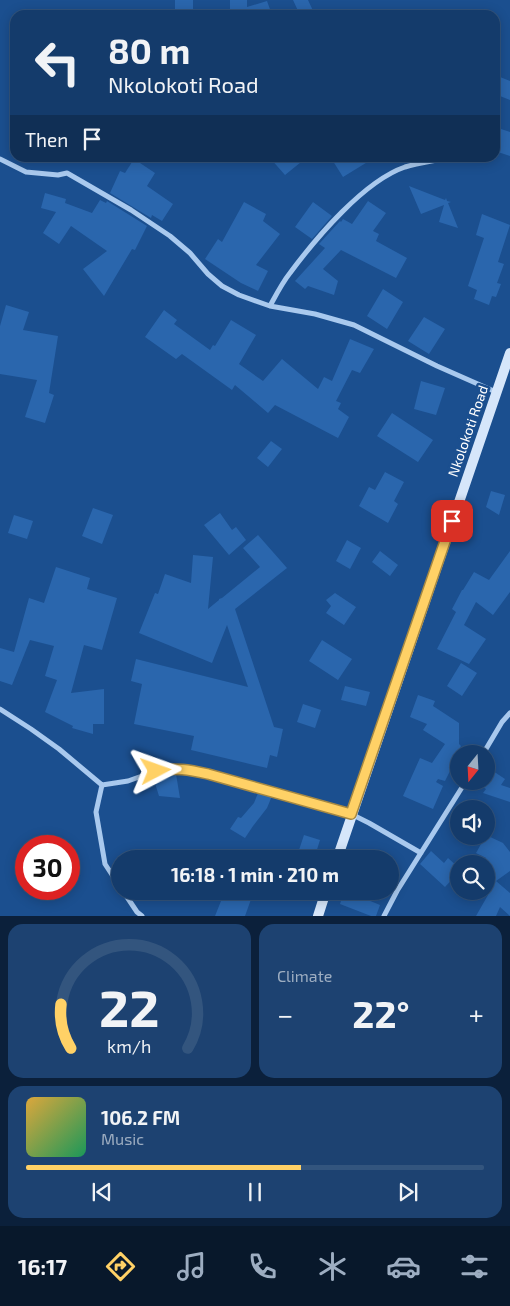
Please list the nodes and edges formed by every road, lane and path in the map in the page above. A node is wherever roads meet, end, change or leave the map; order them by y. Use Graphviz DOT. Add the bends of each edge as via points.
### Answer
graph roads {
  1 [pos="0,159"];
  2 [pos="428,162"];
  3 [pos="270,306"];
  4 [pos="510,353"];
  5 [pos="496,392"];
  6 [pos="0,709"];
  7 [pos="510,713"];
  8 [pos="488,745"];
  9 [pos="102,785"];
  10 [pos="460,790"];
  11 [pos="351,814"];
  12 [pos="340,850"];
  13 [pos="421,853"];
  14 [pos="111,873"];
  15 [pos="129,900"];
  16 [pos="323,900"];
  17 [pos="142,916"];
  18 [pos="318,916"];
  19 [pos="384,916"];
  1 -- 3 [label="street" via="26,172 67,173 170,236 222,286"];
  2 -- 3 [label="street" via="404,167 373,184 312,245"];
  3 -- 5 [label="street" via="354,325"];
  4 -- 5 [label="main road, Nkolokoti Road"];
  5 -- 11 [label="main road, Nkolokoti Road"];
  6 -- 9 [label="street" via="59,749"];
  7 -- 8 [label="street"];
  9 -- 11 [label="street" via="128,781 169,768 187,769"];
  9 -- 14 [label="street" via="96,812 105,864"];
  10 -- 13 [label="street"];
  11 -- 12 [label="main road, Nkolokoti Road"];
  11 -- 13 [label="street"];
  13 -- 19 [label="street"];
  15 -- 17 [label="street"];
  16 -- 18 [label="main road"];
}
